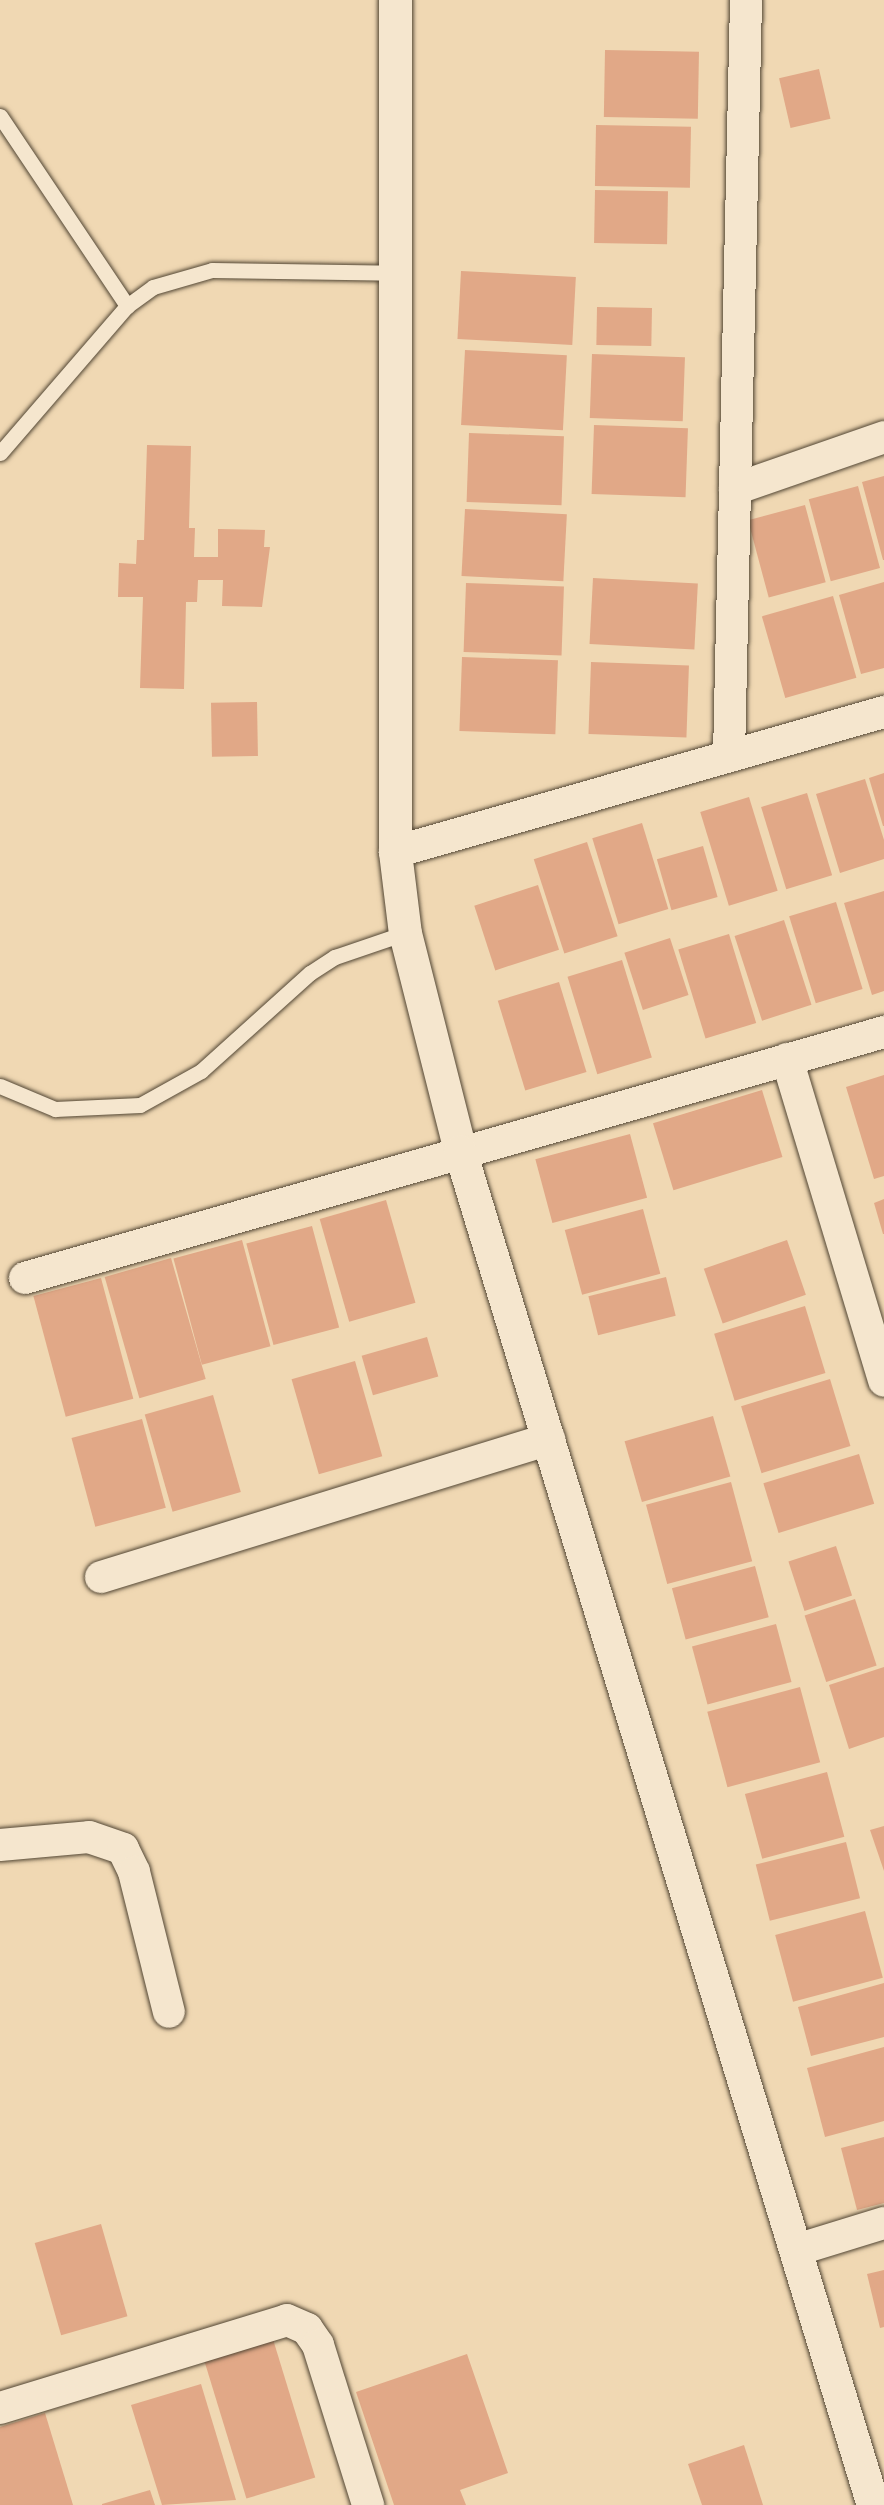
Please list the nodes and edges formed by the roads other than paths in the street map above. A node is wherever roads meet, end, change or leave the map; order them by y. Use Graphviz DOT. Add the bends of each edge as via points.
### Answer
graph roads {
  1 [pos="395,0"];
  2 [pos="746,0"];
  3 [pos="0,116"];
  4 [pos="394,273"];
  5 [pos="127,306"];
  6 [pos="884,437"];
  7 [pos="0,453"];
  8 [pos="735,489"];
  9 [pos="884,712"];
  10 [pos="729,756"];
  11 [pos="395,852"];
  12 [pos="405,933"];
  13 [pos="884,1032"];
  14 [pos="787,1059"];
  15 [pos="0,1086"];
  16 [pos="460,1151"];
  17 [pos="25,1278"];
  18 [pos="879,1344"];
  19 [pos="884,1381"];
  20 [pos="549,1439"];
  21 [pos="101,1577"];
  22 [pos="0,1845"];
  23 [pos="169,2012"];
  24 [pos="884,2223"];
  25 [pos="796,2250"];
  26 [pos="0,2408"];
  27 [pos="368,2505"];
  28 [pos="873,2505"];
  1 -- 4 [label="street"];
  2 -- 8 [label="street"];
  3 -- 5 [label="lane"];
  4 -- 5 [label="lane" via="212,270 153,287"];
  4 -- 11 [label="street"];
  5 -- 7 [label="lane"];
  6 -- 8 [label="street"];
  8 -- 10 [label="street"];
  9 -- 10 [label="street"];
  10 -- 11 [label="street"];
  11 -- 12 [label="street"];
  12 -- 15 [label="lane" via="335,957 310,973 201,1071 140,1105 55,1108"];
  12 -- 16 [label="street"];
  13 -- 14 [label="street"];
  14 -- 16 [label="street"];
  14 -- 18 [label="street"];
  16 -- 17 [label="street"];
  16 -- 20 [label="street"];
  18 -- 19 [label="street"];
  20 -- 21 [label="street"];
  20 -- 25 [label="street"];
  22 -- 23 [label="street" via="89,1837 123,1849 134,1872"];
  24 -- 25 [label="street"];
  25 -- 28 [label="street"];
  26 -- 27 [label="street" via="287,2320 307,2329 318,2345"];
}
